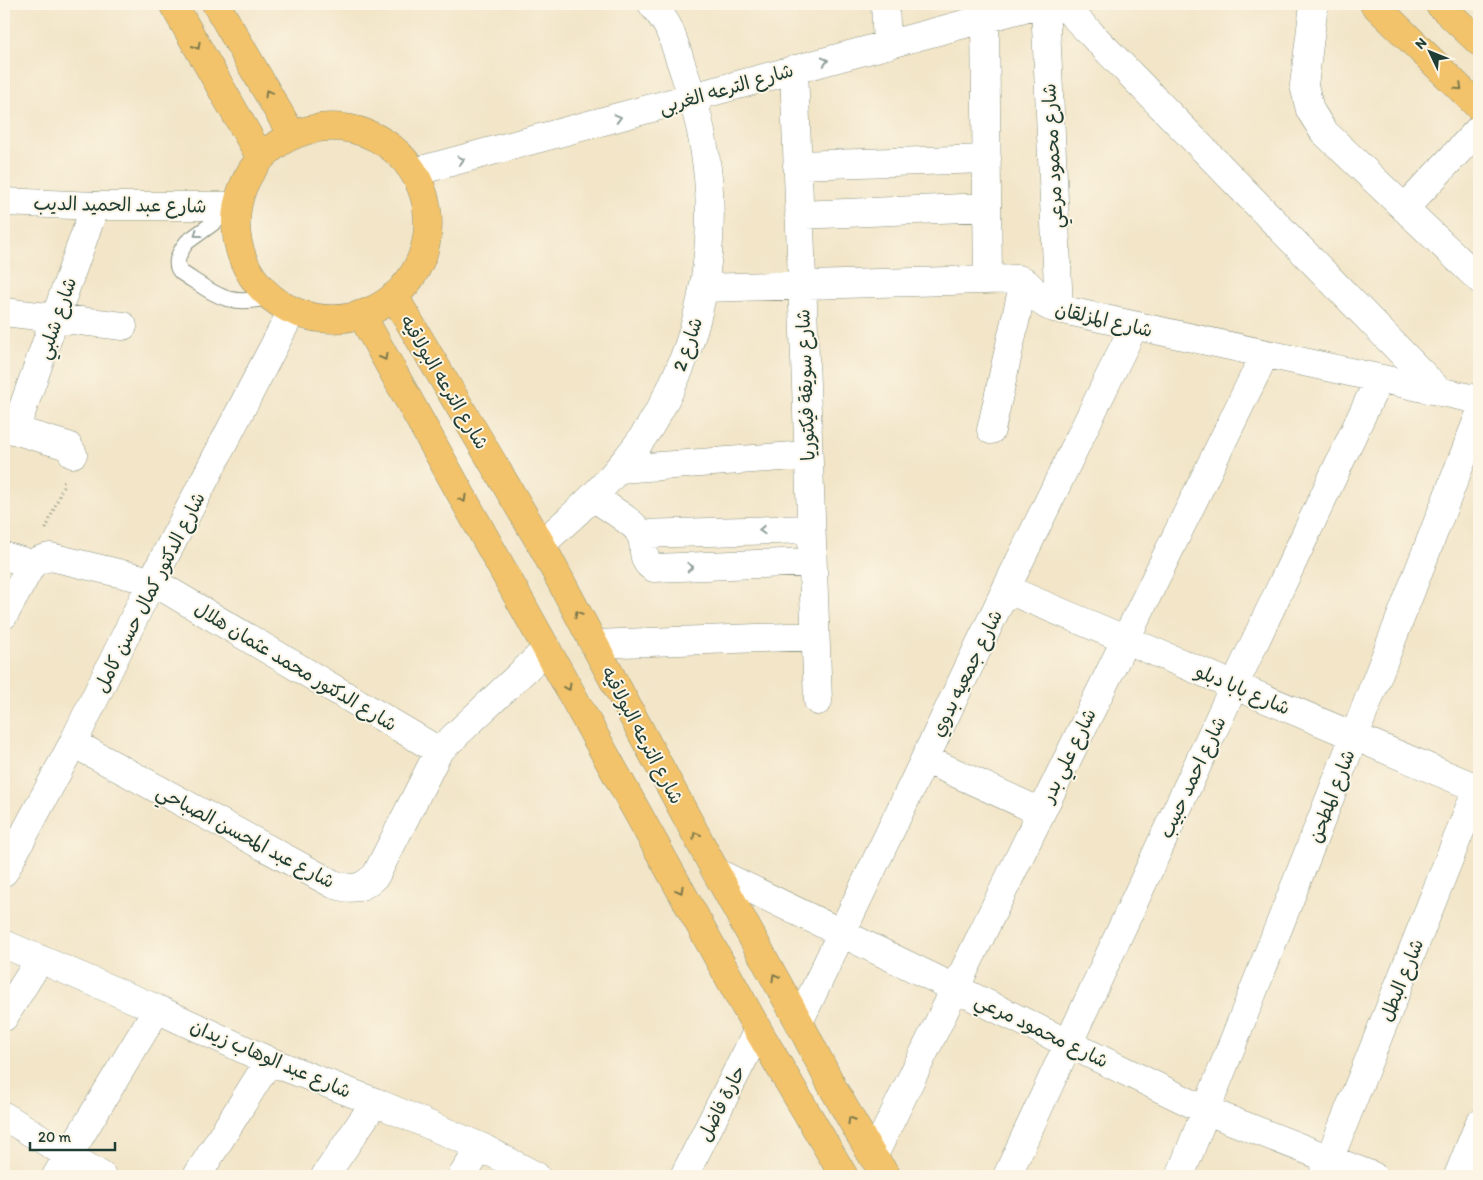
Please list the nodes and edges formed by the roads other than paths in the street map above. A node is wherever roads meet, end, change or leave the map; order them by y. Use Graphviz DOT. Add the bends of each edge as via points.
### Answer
graph roads {
  1 [pos="173,4"];
  2 [pos="216,4"];
  3 [pos="652,4"];
  4 [pos="885,4"];
  5 [pos="1039,4"];
  6 [pos="1045,4"];
  7 [pos="1062,4"];
  8 [pos="1314,4"];
  9 [pos="1374,4"];
  10 [pos="1439,4"];
  11 [pos="985,18"];
  12 [pos="1479,42"];
  13 [pos="886,45"];
  14 [pos="794,69"];
  15 [pos="694,98"];
  16 [pos="1479,107"];
  17 [pos="1479,129"];
  18 [pos="292,135"];
  19 [pos="261,158"];
  20 [pos="987,160"];
  21 [pos="797,165"];
  22 [pos="414,172"];
  23 [pos="4,202"];
  24 [pos="95,206"];
  25 [pos="237,206"];
  26 [pos="987,207"];
  27 [pos="1405,208"];
  28 [pos="799,215"];
  29 [pos="1479,279"];
  30 [pos="988,280"];
  31 [pos="1024,281"];
  32 [pos="802,285"];
  33 [pos="704,288"];
  34 [pos="269,296"];
  35 [pos="394,296"];
  36 [pos="1059,309"];
  37 [pos="292,311"];
  38 [pos="4,312"];
  39 [pos="360,314"];
  40 [pos="56,318"];
  41 [pos="123,326"];
  42 [pos="1134,326"];
  43 [pos="1265,354"];
  44 [pos="1379,379"];
  45 [pos="1440,392"];
  46 [pos="1479,400"];
  47 [pos="1479,416"];
  48 [pos="10,429"];
  49 [pos="991,430"];
  50 [pos="73,454"];
  51 [pos="808,455"];
  52 [pos="620,469"];
  53 [pos="594,497"];
  54 [pos="811,529"];
  55 [pos="541,544"];
  56 [pos="643,547"];
  57 [pos="4,556"];
  58 [pos="812,562"];
  59 [pos="32,564"];
  60 [pos="152,581"];
  61 [pos="1006,589"];
  62 [pos="4,615"];
  63 [pos="815,636"];
  64 [pos="1125,639"];
  65 [pos="594,644"];
  66 [pos="547,649"];
  67 [pos="1234,686"];
  68 [pos="818,701"];
  69 [pos="1354,737"];
  70 [pos="74,743"];
  71 [pos="439,751"];
  72 [pos="925,760"];
  73 [pos="1479,787"];
  74 [pos="1041,812"];
  75 [pos="4,872"];
  76 [pos="716,872"];
  77 [pos="842,933"];
  78 [pos="4,944"];
  79 [pos="40,959"];
  80 [pos="955,988"];
  81 [pos="157,1009"];
  82 [pos="4,1017"];
  83 [pos="799,1022"];
  84 [pos="758,1030"];
  85 [pos="1069,1043"];
  86 [pos="269,1061"];
  87 [pos="375,1102"];
  88 [pos="1207,1111"];
  89 [pos="4,1116"];
  90 [pos="1479,1124"];
  91 [pos="481,1147"];
  92 [pos="62,1166"];
  93 [pos="880,1166"];
  94 [pos="1326,1168"];
  95 [pos="839,1174"];
  96 [pos="102,1176"];
  97 [pos="197,1176"];
  98 [pos="325,1176"];
  99 [pos="462,1176"];
  100 [pos="536,1176"];
  101 [pos="684,1176"];
  102 [pos="1007,1176"];
  103 [pos="1180,1176"];
  104 [pos="1373,1176"];
  105 [pos="1458,1176"];
  1 -- 19 [label="main road, one-way"];
  18 -- 2 [label="main road, one-way"];
  3 -- 15 [label="street, شارع 2" via="668,27"];
  4 -- 13 [label="street"];
  5 -- 11 [label="street, شارع الترعه الغربى"];
  6 -- 36 [label="street, شارع محمود مرعي"];
  7 -- 45 [label="street"];
  8 -- 27 [label="street" via="1304,85 1310,110 1323,132"];
  9 -- 16 [label="main road, one-way"];
  10 -- 12 [label="main road"];
  11 -- 13 [label="street, شارع الترعه الغربى"];
  11 -- 20 [label="street"];
  14 -- 13 [label="street, شارع الترعه الغربى, one-way"];
  14 -- 15 [label="street, شارع الترعه الغربى"];
  14 -- 21 [label="street, شارع سويقة فيكتوريا"];
  22 -- 15 [label="street, شارع الترعه الغربى, one-way"];
  15 -- 33 [label="street, شارع 2" via="709,173 710,250"];
  17 -- 27 [label="street"];
  18 -- 19 [label="main road"];
  18 -- 22 [label="main road" via="326,127 360,131 391,146"];
  19 -- 25 [label="main road" via="246,179"];
  20 -- 21 [label="street"];
  20 -- 26 [label="street"];
  21 -- 28 [label="street, شارع سويقة فيكتوريا"];
  22 -- 35 [label="main road" via="427,209 428,228 418,265"];
  23 -- 24 [label="street, شارع عبد الحميد الديب"];
  24 -- 25 [label="street, شارع عبد الحميد الديب"];
  24 -- 40 [label="street, شارع شلبي"];
  25 -- 34 [label="main road" via="235,227 238,247 245,266"];
  25 -- 34 [label="lane, one-way" via="187,242 177,261 177,268 222,298 240,301"];
  26 -- 28 [label="street"];
  26 -- 30 [label="street"];
  27 -- 29 [label="street"];
  28 -- 32 [label="street, شارع سويقة فيكتوريا"];
  30 -- 31 [label="street"];
  30 -- 32 [label="street"];
  31 -- 36 [label="street, شارع المزلقان" via="1042,303"];
  31 -- 49 [label="street"];
  32 -- 33 [label="street"];
  32 -- 51 [label="street, شارع سويقة فيكتوريا"];
  33 -- 52 [label="street, شارع 2" via="692,337 673,384 649,428"];
  34 -- 37 [label="main road"];
  35 -- 39 [label="main road"];
  35 -- 55 [label="main road, شارع الترعه البولاقيه"];
  36 -- 42 [label="street, شارع المزلقان"];
  37 -- 39 [label="main road" via="326,319"];
  37 -- 60 [label="street, شارع الدكتور كمال حسن كامل"];
  38 -- 40 [label="street"];
  39 -- 66 [label="main road, شارع الترعه البولاقيه, one-way"];
  40 -- 41 [label="street"];
  40 -- 48 [label="street, شارع شلبي"];
  42 -- 43 [label="street, شارع المزلقان"];
  42 -- 61 [label="street, شارع جمعيه بدوي"];
  43 -- 44 [label="street, شارع المزلقان"];
  43 -- 64 [label="street, شارع علي بدر"];
  44 -- 45 [label="street, شارع المزلقان"];
  44 -- 67 [label="street, شارع احمد حبيب"];
  45 -- 46 [label="street, شارع المزلقان"];
  47 -- 69 [label="street, شارع المطحن"];
  48 -- 50 [label="street" via="68,446"];
  51 -- 52 [label="street"];
  51 -- 54 [label="street, شارع سويقة فيكتوريا"];
  52 -- 53 [label="street, شارع 2"];
  53 -- 55 [label="street, شارع 2"];
  53 -- 56 [label="street" via="634,526"];
  54 -- 56 [label="street, one-way"];
  54 -- 58 [label="street, شارع سويقة فيكتوريا"];
  65 -- 55 [label="main road, شارع الترعه البولاقيه, one-way"];
  56 -- 58 [label="street, one-way" via="649,566 654,568"];
  57 -- 59 [label="street"];
  58 -- 63 [label="street, شارع سويقة فيكتوريا"];
  59 -- 60 [label="street, شارع الدكتور محمد عثمان هلال" via="52,557"];
  59 -- 62 [label="street"];
  60 -- 70 [label="street, شارع الدكتور كمال حسن كامل"];
  60 -- 71 [label="street, شارع الدكتور محمد عثمان هلال"];
  61 -- 64 [label="street, شارع بابا دبلو"];
  61 -- 72 [label="street, شارع جمعيه بدوي"];
  63 -- 65 [label="street"];
  63 -- 68 [label="street, شارع سويقة فيكتوريا"];
  64 -- 67 [label="street, شارع بابا دبلو"];
  64 -- 74 [label="street, شارع علي بدر"];
  76 -- 65 [label="main road, شارع الترعه البولاقيه, one-way"];
  66 -- 71 [label="street, شارع عبد المحسن الصباحي"];
  66 -- 84 [label="main road, شارع الترعه البولاقيه, one-way"];
  67 -- 69 [label="street, شارع بابا دبلو"];
  67 -- 85 [label="street, شارع احمد حبيب"];
  69 -- 73 [label="street, شارع بابا دبلو"];
  69 -- 88 [label="street, شارع المطحن"];
  70 -- 71 [label="street, شارع عبد المحسن الصباحي" via="344,888 362,886 376,875"];
  70 -- 75 [label="street, شارع الدكتور كمال حسن كامل"];
  72 -- 74 [label="street"];
  72 -- 77 [label="street, شارع جمعيه بدوي"];
  73 -- 94 [label="street, شارع البطل"];
  74 -- 80 [label="street, شارع علي بدر"];
  76 -- 77 [label="street, شارع محمود مرعي"];
  83 -- 76 [label="main road, شارع الترعه البولاقيه, one-way"];
  77 -- 80 [label="street, شارع محمود مرعي"];
  77 -- 83 [label="street, شارع جمعيه بدوي"];
  78 -- 79 [label="street, شارع عبد الوهاب زيدان"];
  79 -- 81 [label="street, شارع عبد الوهاب زيدان"];
  79 -- 82 [label="street"];
  80 -- 85 [label="street, شارع محمود مرعي"];
  80 -- 93 [label="street, شارع علي بدر"];
  81 -- 86 [label="street, شارع عبد الوهاب زيدان"];
  81 -- 92 [label="street"];
  93 -- 83 [label="main road, شارع الترعه البولاقيه, one-way" via="833,1088"];
  84 -- 95 [label="main road, شارع الترعه البولاقيه"];
  84 -- 101 [label="street, حارة فاضل"];
  85 -- 88 [label="street, شارع محمود مرعي"];
  85 -- 102 [label="street, شارع احمد حبيب"];
  86 -- 87 [label="street, شارع عبد الوهاب زيدان"];
  86 -- 97 [label="street"];
  87 -- 91 [label="street, شارع عبد الوهاب زيدان"];
  87 -- 98 [label="street"];
  88 -- 94 [label="street, شارع محمود مرعي"];
  88 -- 103 [label="street, شارع المطحن"];
  89 -- 92 [label="street"];
  90 -- 105 [label="street"];
  91 -- 99 [label="street"];
  91 -- 100 [label="street, شارع عبد الوهاب زيدان"];
  92 -- 96 [label="street"];
  94 -- 104 [label="street, شارع محمود مرعي"];
}
